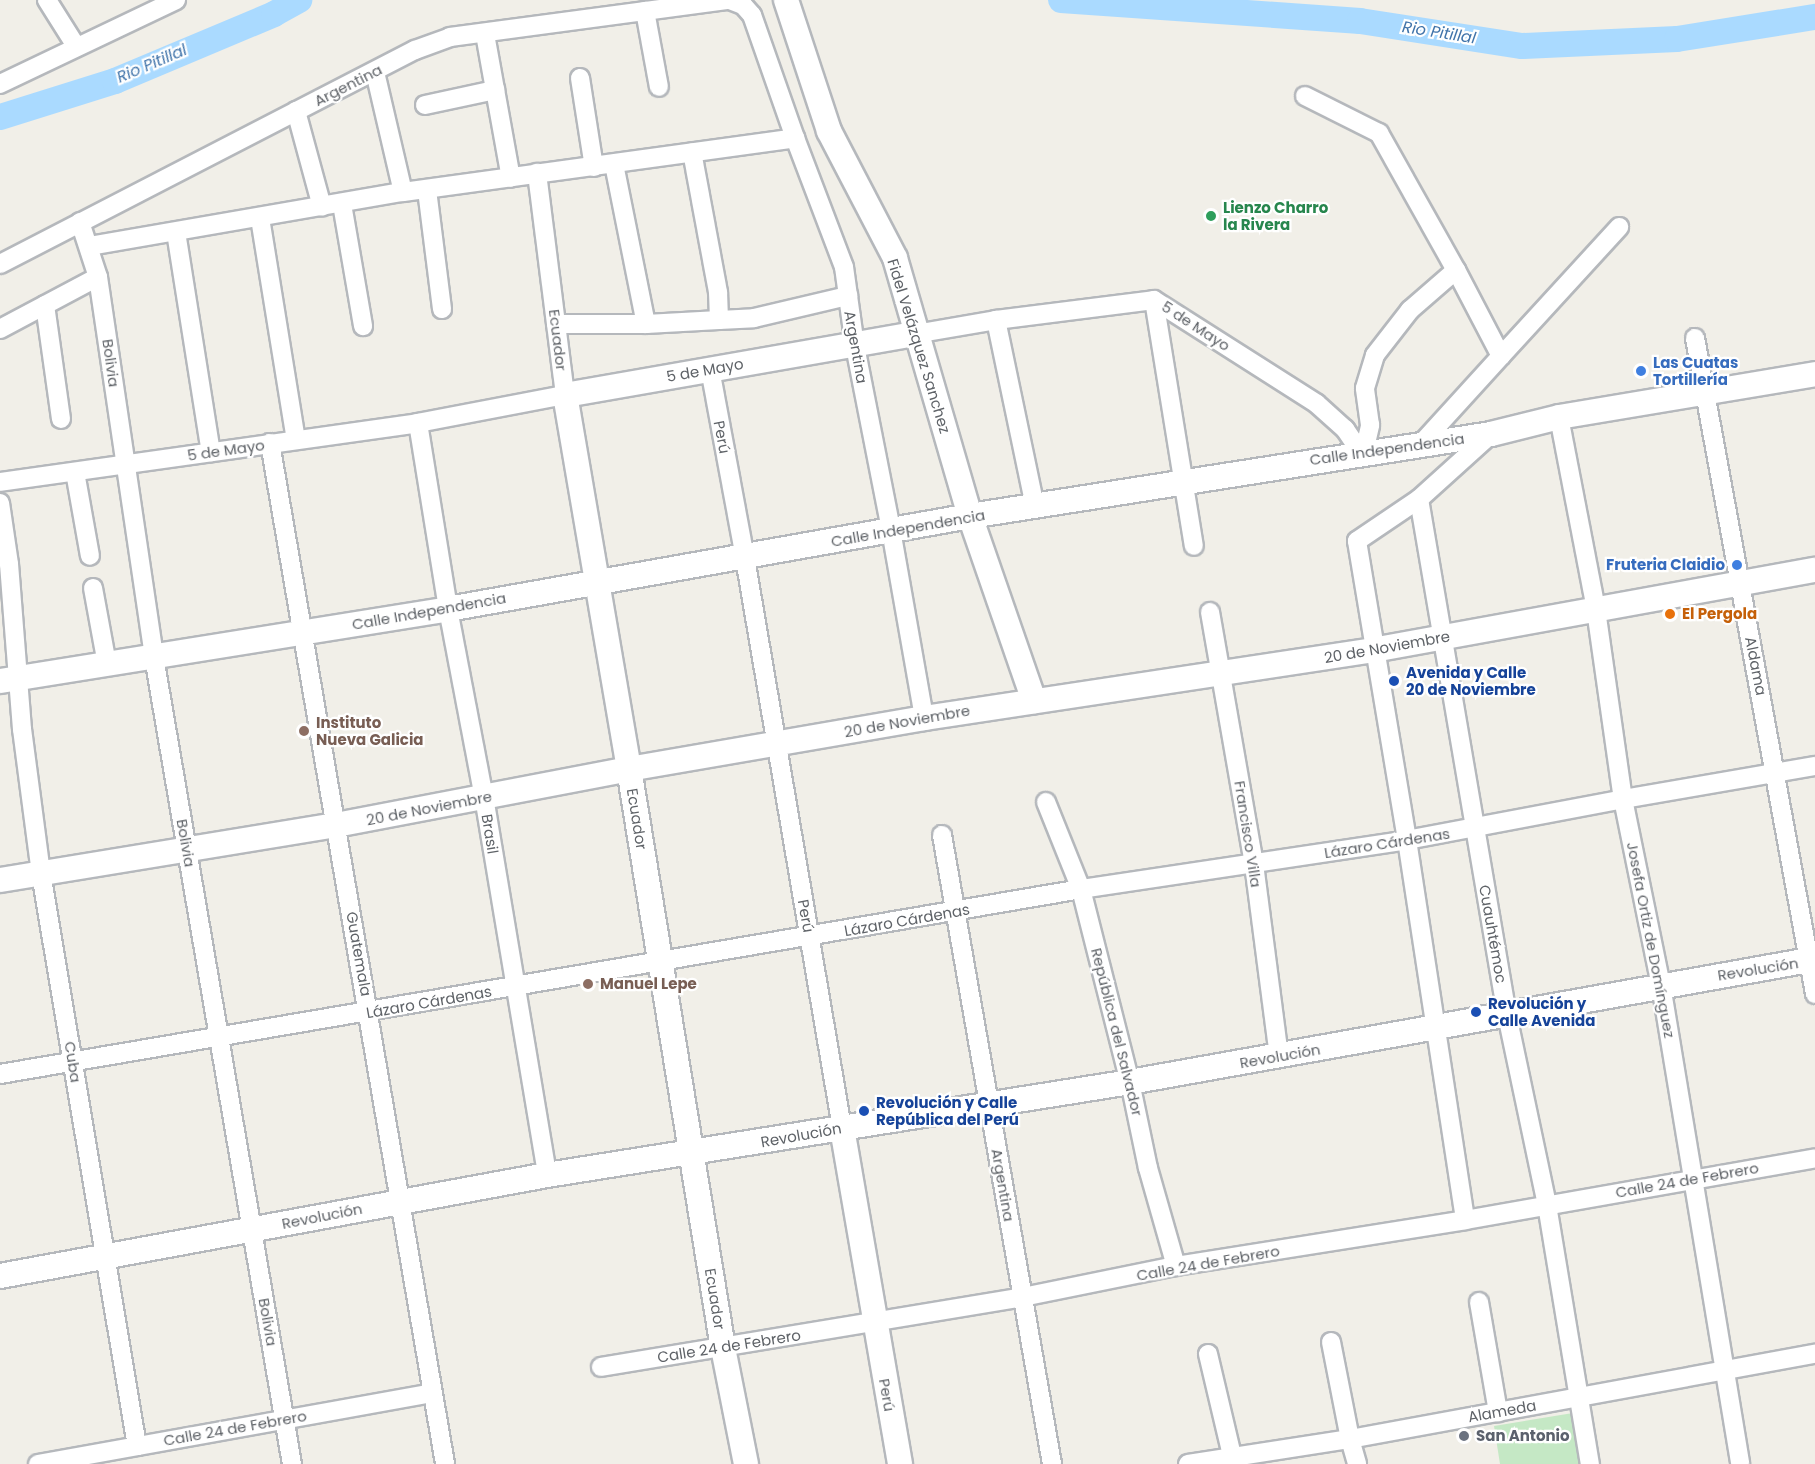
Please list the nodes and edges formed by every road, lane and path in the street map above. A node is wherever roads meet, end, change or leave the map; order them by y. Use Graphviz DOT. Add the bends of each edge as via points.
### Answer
graph roads {
  1 [pos="47,0"];
  2 [pos="176,0"];
  3 [pos="728,0"];
  4 [pos="786,3"];
  5 [pos="149,5"];
  6 [pos="645,11"];
  7 [pos="485,34"];
  8 [pos="76,46"];
  9 [pos="375,72"];
  10 [pos="580,78"];
  11 [pos="0,84"];
  12 [pos="659,87"];
  13 [pos="495,90"];
  14 [pos="1305,96"];
  15 [pos="425,105"];
  16 [pos="296,111"];
  17 [pos="795,138"];
  18 [pos="692,152"];
  19 [pos="614,164"];
  20 [pos="594,167"];
  21 [pos="537,174"];
  22 [pos="511,178"];
  23 [pos="428,190"];
  24 [pos="403,192"];
  25 [pos="342,204"];
  26 [pos="322,207"];
  27 [pos="260,218"];
  28 [pos="80,222"];
  29 [pos="1619,226"];
  30 [pos="176,232"];
  31 [pos="89,246"];
  32 [pos="0,264"];
  33 [pos="1456,270"];
  34 [pos="98,277"];
  35 [pos="848,296"];
  36 [pos="1154,300"];
  37 [pos="45,305"];
  38 [pos="442,309"];
  39 [pos="719,320"];
  40 [pos="996,320"];
  41 [pos="556,324"];
  42 [pos="646,324"];
  43 [pos="363,326"];
  44 [pos="0,328"];
  45 [pos="915,334"];
  46 [pos="1695,338"];
  47 [pos="855,346"];
  48 [pos="1501,356"];
  49 [pos="710,369"];
  50 [pos="1815,374"];
  51 [pos="1705,394"];
  52 [pos="565,395"];
  53 [pos="1559,417"];
  54 [pos="61,419"];
  55 [pos="418,423"];
  56 [pos="1491,434"];
  57 [pos="297,440"];
  58 [pos="270,443"];
  59 [pos="1421,444"];
  60 [pos="211,452"];
  61 [pos="1362,452"];
  62 [pos="126,465"];
  63 [pos="75,472"];
  64 [pos="0,482"];
  65 [pos="1184,483"];
  66 [pos="1419,499"];
  67 [pos="0,503"];
  68 [pos="1035,507"];
  69 [pos="970,516"];
  70 [pos="891,530"];
  71 [pos="1194,546"];
  72 [pos="90,556"];
  73 [pos="745,558"];
  74 [pos="5,565"];
  75 [pos="1815,570"];
  76 [pos="598,581"];
  77 [pos="1740,582"];
  78 [pos="93,588"];
  79 [pos="448,609"];
  80 [pos="1596,610"];
  81 [pos="1210,612"];
  82 [pos="303,633"];
  83 [pos="1443,638"];
  84 [pos="1373,650"];
  85 [pos="154,657"];
  86 [pos="107,664"];
  87 [pos="1220,674"];
  88 [pos="9,679"];
  89 [pos="1034,701"];
  90 [pos="924,718"];
  91 [pos="776,744"];
  92 [pos="1815,766"];
  93 [pos="629,769"];
  94 [pos="1776,772"];
  95 [pos="484,797"];
  96 [pos="1623,799"];
  97 [pos="1046,802"];
  98 [pos="336,825"];
  99 [pos="1475,828"];
  100 [pos="942,835"];
  101 [pos="1407,840"];
  102 [pos="188,850"];
  103 [pos="1254,864"];
  104 [pos="41,873"];
  105 [pos="0,880"];
  106 [pos="1081,889"];
  107 [pos="954,912"];
  108 [pos="809,936"];
  109 [pos="1813,960"];
  110 [pos="660,961"];
  111 [pos="1661,985"];
  112 [pos="515,988"];
  113 [pos="1815,994"];
  114 [pos="369,1013"];
  115 [pos="1507,1016"];
  116 [pos="1436,1027"];
  117 [pos="221,1036"];
  118 [pos="1279,1056"];
  119 [pos="73,1062"];
  120 [pos="0,1074"];
  121 [pos="1130,1082"];
  122 [pos="988,1104"];
  123 [pos="842,1128"];
  124 [pos="691,1153"];
  125 [pos="1815,1158"];
  126 [pos="547,1175"];
  127 [pos="1694,1178"];
  128 [pos="400,1200"];
  129 [pos="1546,1205"];
  130 [pos="1465,1220"];
  131 [pos="252,1229"];
  132 [pos="105,1255"];
  133 [pos="1176,1266"];
  134 [pos="0,1276"];
  135 [pos="1023,1297"];
  136 [pos="1479,1302"];
  137 [pos="873,1322"];
  138 [pos="1331,1342"];
  139 [pos="723,1348"];
  140 [pos="1208,1354"];
  141 [pos="1815,1354"];
  142 [pos="601,1367"];
  143 [pos="1727,1371"];
  144 [pos="431,1394"];
  145 [pos="1579,1398"];
  146 [pos="1498,1412"];
  147 [pos="285,1419"];
  148 [pos="1350,1439"];
  149 [pos="137,1446"];
  150 [pos="1234,1460"];
  151 [pos="38,1464"];
  152 [pos="292,1464"];
  153 [pos="445,1464"];
  154 [pos="746,1464"];
  155 [pos="900,1464"];
  156 [pos="1052,1464"];
  157 [pos="1188,1464"];
  158 [pos="1357,1464"];
  159 [pos="1590,1464"];
  160 [pos="1740,1464"];
  1 -- 8 [label="street"];
  2 -- 5 [label="street"];
  3 -- 6 [label="street, Argentina"];
  3 -- 17 [label="street, Argentina" via="743,4 752,15"];
  4 -- 45 [label="street, Fidel Velázquez Sanchez" via="830,131 894,258"];
  5 -- 8 [label="street"];
  6 -- 7 [label="street, Argentina"];
  6 -- 12 [label="street"];
  7 -- 9 [label="street, Argentina" via="450,37"];
  7 -- 13 [label="street"];
  8 -- 11 [label="street"];
  9 -- 16 [label="street, Argentina"];
  9 -- 24 [label="street"];
  10 -- 20 [label="street"];
  13 -- 15 [label="street"];
  13 -- 22 [label="street"];
  14 -- 33 [label="street" via="1379,133"];
  16 -- 26 [label="street"];
  16 -- 28 [label="street, Argentina"];
  17 -- 18 [label="street"];
  17 -- 35 [label="street, Argentina" via="844,267"];
  18 -- 19 [label="street"];
  18 -- 39 [label="street" via="718,292"];
  19 -- 20 [label="street"];
  19 -- 42 [label="street"];
  20 -- 21 [label="street"];
  21 -- 22 [label="street"];
  21 -- 41 [label="street, Ecuador"];
  22 -- 23 [label="street"];
  23 -- 24 [label="street"];
  23 -- 38 [label="street"];
  24 -- 25 [label="street"];
  25 -- 26 [label="street"];
  25 -- 43 [label="street"];
  26 -- 27 [label="street"];
  27 -- 30 [label="street"];
  27 -- 57 [label="street"];
  28 -- 31 [label="street, Bolivia"];
  28 -- 32 [label="street, Argentina"];
  29 -- 48 [label="street"];
  30 -- 31 [label="street"];
  30 -- 60 [label="street"];
  31 -- 34 [label="street, Bolivia"];
  33 -- 48 [label="street"];
  33 -- 61 [label="street" via="1410,310 1375,355 1365,388 1370,425"];
  34 -- 37 [label="street"];
  34 -- 62 [label="street, Bolivia"];
  35 -- 39 [label="street" via="754,318"];
  35 -- 47 [label="street, Argentina"];
  36 -- 40 [label="street, 5 de Mayo"];
  36 -- 61 [label="street, 5 de Mayo" via="1317,404 1345,429"];
  36 -- 65 [label="street"];
  37 -- 44 [label="street"];
  37 -- 54 [label="street"];
  39 -- 42 [label="street"];
  40 -- 45 [label="street, 5 de Mayo"];
  40 -- 68 [label="street"];
  41 -- 42 [label="street"];
  41 -- 52 [label="street, Ecuador"];
  45 -- 47 [label="street, 5 de Mayo"];
  45 -- 69 [label="street, Fidel Velázquez Sanchez"];
  46 -- 51 [label="street, Aldama"];
  47 -- 49 [label="street, 5 de Mayo"];
  47 -- 70 [label="street, Argentina"];
  48 -- 59 [label="street"];
  49 -- 52 [label="street, 5 de Mayo"];
  49 -- 73 [label="street, Perú"];
  50 -- 51 [label="street, Calle Independencia"];
  51 -- 53 [label="street, Calle Independencia"];
  51 -- 77 [label="street, Aldama"];
  52 -- 55 [label="street, 5 de Mayo"];
  52 -- 76 [label="street, Ecuador"];
  53 -- 56 [label="street, Calle Independencia"];
  53 -- 80 [label="street, Josefa Ortiz de Domínguez"];
  55 -- 57 [label="street, 5 de Mayo"];
  55 -- 79 [label="street, Brasil"];
  56 -- 59 [label="street, Calle Independencia"];
  56 -- 66 [label="street"];
  57 -- 58 [label="street, 5 de Mayo"];
  58 -- 60 [label="street, 5 de Mayo"];
  58 -- 82 [label="street, Guatemala"];
  59 -- 61 [label="street, Calle Independencia"];
  60 -- 62 [label="street, 5 de Mayo"];
  61 -- 65 [label="street, Calle Independencia"];
  62 -- 63 [label="street, 5 de Mayo"];
  62 -- 85 [label="street, Bolivia"];
  63 -- 64 [label="street, 5 de Mayo"];
  63 -- 72 [label="street"];
  65 -- 68 [label="street, Calle Independencia"];
  65 -- 71 [label="street"];
  66 -- 83 [label="street, Cuauhtémoc"];
  66 -- 84 [label="street" via="1357,541"];
  67 -- 74 [label="street, Cuba"];
  68 -- 69 [label="street, Calle Independencia"];
  69 -- 70 [label="street, Calle Independencia"];
  69 -- 89 [label="street, Fidel Velázquez Sanchez"];
  70 -- 73 [label="street, Calle Independencia"];
  70 -- 90 [label="street, Argentina"];
  73 -- 76 [label="street, Calle Independencia"];
  73 -- 91 [label="street, Perú"];
  74 -- 88 [label="street, Cuba"];
  75 -- 77 [label="street, 20 de Noviembre"];
  76 -- 79 [label="street, Calle Independencia"];
  76 -- 93 [label="street, Ecuador"];
  77 -- 80 [label="street, 20 de Noviembre"];
  77 -- 94 [label="street, Aldama"];
  78 -- 86 [label="street"];
  79 -- 82 [label="street, Calle Independencia"];
  79 -- 95 [label="street, Brasil"];
  80 -- 83 [label="street, 20 de Noviembre"];
  80 -- 96 [label="street, Josefa Ortiz de Domínguez"];
  81 -- 87 [label="street, Francisco Villa"];
  82 -- 85 [label="street, Calle Independencia"];
  82 -- 98 [label="street, Guatemala"];
  83 -- 84 [label="street, 20 de Noviembre"];
  83 -- 99 [label="street, Cuauhtémoc"];
  84 -- 87 [label="street, 20 de Noviembre"];
  84 -- 101 [label="street"];
  85 -- 86 [label="street, Calle Independencia"];
  85 -- 102 [label="street, Bolivia"];
  86 -- 88 [label="street, Calle Independencia"];
  87 -- 89 [label="street, 20 de Noviembre"];
  87 -- 103 [label="street, Francisco Villa"];
  88 -- 104 [label="street, Cuba" via="22,729"];
  89 -- 90 [label="street, 20 de Noviembre"];
  90 -- 91 [label="street, 20 de Noviembre"];
  91 -- 93 [label="street, 20 de Noviembre"];
  91 -- 108 [label="street, Perú"];
  92 -- 94 [label="street, Lázaro Cárdenas"];
  93 -- 95 [label="street, 20 de Noviembre"];
  93 -- 110 [label="street, Ecuador"];
  94 -- 96 [label="street, Lázaro Cárdenas"];
  94 -- 109 [label="street, Aldama"];
  95 -- 98 [label="street, 20 de Noviembre"];
  95 -- 112 [label="street, Brasil"];
  96 -- 99 [label="street, Lázaro Cárdenas"];
  96 -- 111 [label="street, Josefa Ortiz de Domínguez"];
  97 -- 106 [label="street, República del Salvador"];
  98 -- 102 [label="street, 20 de Noviembre"];
  98 -- 114 [label="street, Guatemala"];
  99 -- 101 [label="street, Lázaro Cárdenas"];
  99 -- 115 [label="street, Cuauhtémoc"];
  100 -- 107 [label="street, Argentina"];
  101 -- 103 [label="street, Lázaro Cárdenas"];
  101 -- 116 [label="street"];
  102 -- 104 [label="street, 20 de Noviembre"];
  102 -- 117 [label="street, Bolivia"];
  103 -- 106 [label="street, Lázaro Cárdenas"];
  103 -- 118 [label="street, Francisco Villa"];
  104 -- 105 [label="street, 20 de Noviembre"];
  104 -- 119 [label="street, Cuba"];
  106 -- 107 [label="street, Lázaro Cárdenas"];
  106 -- 121 [label="street, República del Salvador"];
  107 -- 108 [label="street, Lázaro Cárdenas"];
  107 -- 122 [label="street, Argentina"];
  108 -- 110 [label="street, Lázaro Cárdenas"];
  108 -- 123 [label="street, Perú"];
  109 -- 111 [label="street, Revolución"];
  109 -- 113 [label="street, Aldama"];
  110 -- 112 [label="street, Lázaro Cárdenas"];
  110 -- 124 [label="street, Ecuador"];
  111 -- 115 [label="street, Revolución"];
  111 -- 127 [label="street, Josefa Ortiz de Domínguez"];
  112 -- 114 [label="street, Lázaro Cárdenas"];
  112 -- 126 [label="street, Brasil"];
  114 -- 117 [label="street, Lázaro Cárdenas"];
  114 -- 128 [label="street, Guatemala"];
  115 -- 116 [label="street, Revolución"];
  115 -- 129 [label="street, Cuauhtémoc"];
  116 -- 118 [label="street, Revolución"];
  116 -- 130 [label="street"];
  117 -- 119 [label="street, Lázaro Cárdenas"];
  117 -- 131 [label="street, Bolivia"];
  118 -- 121 [label="street, Revolución"];
  119 -- 120 [label="street, Lázaro Cárdenas"];
  119 -- 132 [label="street, Cuba"];
  121 -- 122 [label="street, Revolución"];
  121 -- 133 [label="street, República del Salvador" via="1148,1168"];
  122 -- 123 [label="street, Revolución"];
  122 -- 135 [label="street, Argentina"];
  123 -- 124 [label="street, Revolución"];
  123 -- 137 [label="street, Perú"];
  124 -- 126 [label="street, Revolución"];
  124 -- 139 [label="street, Ecuador"];
  125 -- 127 [label="street, Calle 24 de Febrero"];
  126 -- 128 [label="street, Revolución"];
  127 -- 129 [label="street, Calle 24 de Febrero"];
  127 -- 143 [label="street, Josefa Ortiz de Domínguez"];
  128 -- 131 [label="street, Revolución"];
  128 -- 144 [label="street, Guatemala"];
  129 -- 130 [label="street, Calle 24 de Febrero"];
  129 -- 145 [label="street, Cuauhtémoc"];
  130 -- 133 [label="street, Calle 24 de Febrero"];
  131 -- 132 [label="street, Revolución"];
  131 -- 147 [label="street, Bolivia"];
  132 -- 134 [label="street, Revolución"];
  132 -- 149 [label="street, Cuba"];
  133 -- 135 [label="street, Calle 24 de Febrero"];
  135 -- 137 [label="street, Calle 24 de Febrero"];
  135 -- 156 [label="street, Argentina"];
  136 -- 146 [label="street"];
  137 -- 139 [label="street, Calle 24 de Febrero"];
  137 -- 155 [label="street, Perú"];
  138 -- 148 [label="street"];
  139 -- 142 [label="street, Calle 24 de Febrero"];
  139 -- 154 [label="street, Ecuador"];
  140 -- 150 [label="street"];
  141 -- 143 [label="street, Alameda"];
  143 -- 145 [label="street, Alameda"];
  143 -- 160 [label="street, Josefa Ortiz de Domínguez"];
  144 -- 147 [label="street, Calle 24 de Febrero"];
  144 -- 153 [label="street, Guatemala"];
  145 -- 146 [label="street, Alameda"];
  145 -- 159 [label="street, Cuauhtémoc"];
  146 -- 148 [label="street, Alameda"];
  147 -- 149 [label="street, Calle 24 de Febrero"];
  147 -- 152 [label="street, Bolivia"];
  148 -- 150 [label="street, Alameda"];
  148 -- 158 [label="street"];
  149 -- 151 [label="street, Calle 24 de Febrero"];
  150 -- 157 [label="street, Alameda"];
}
